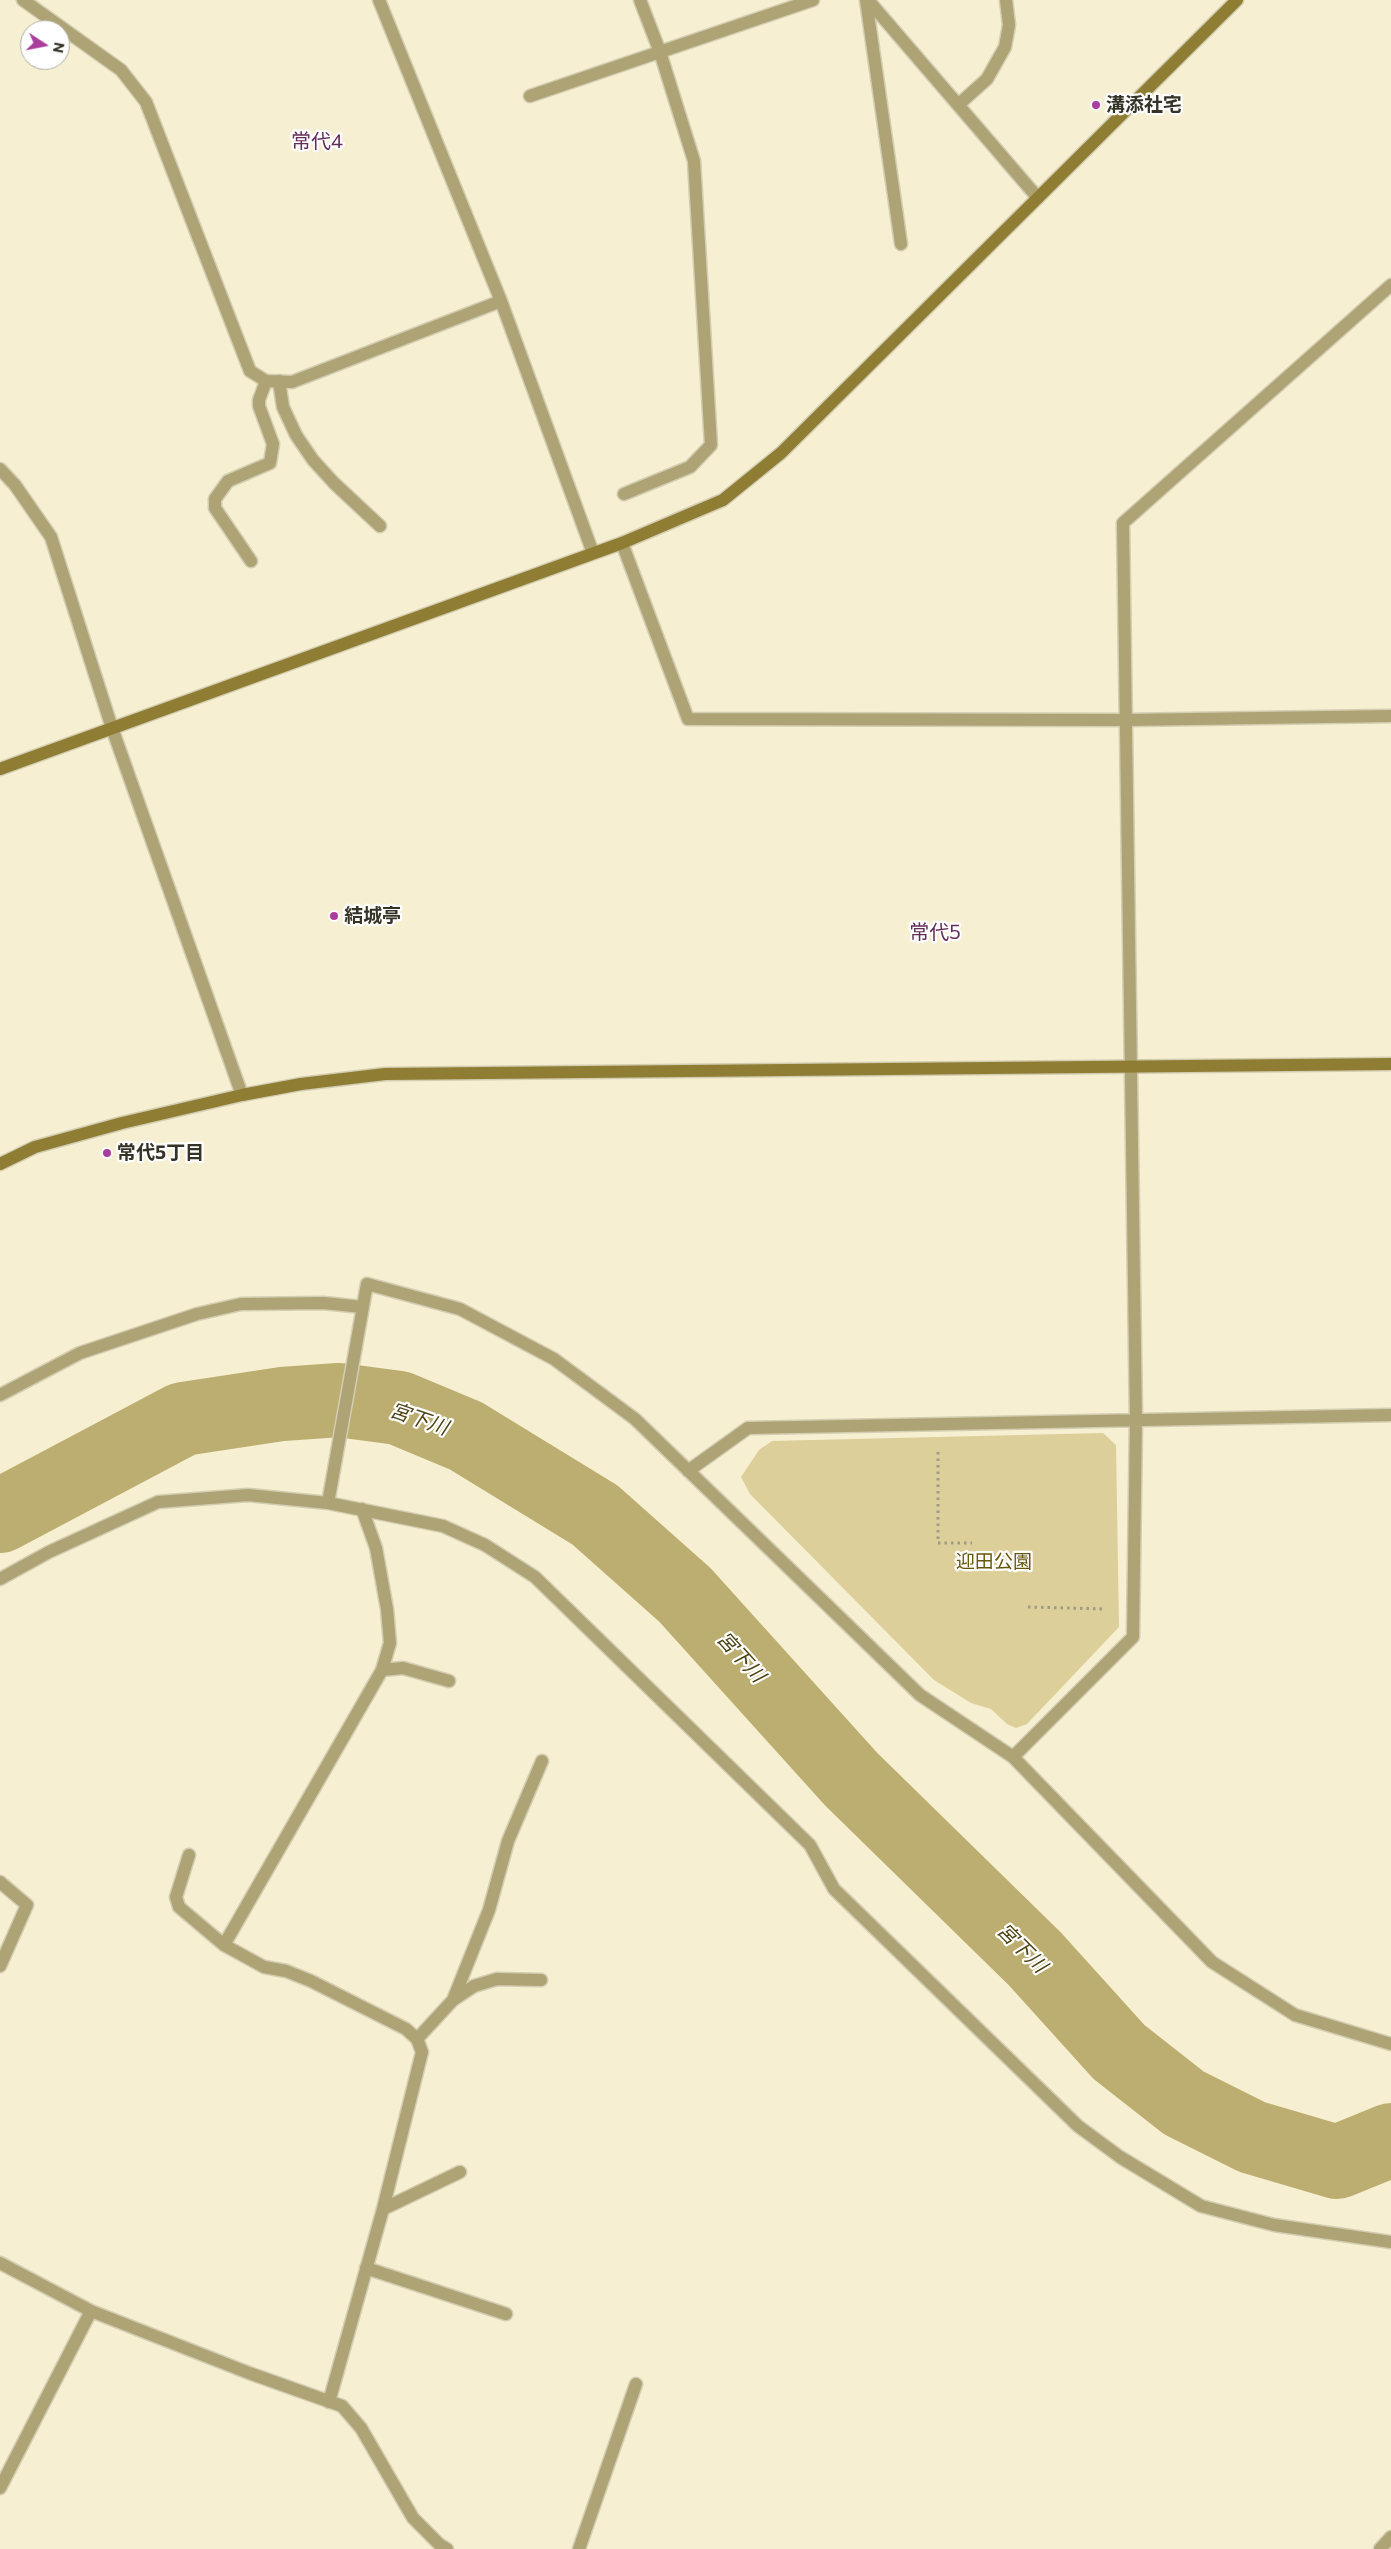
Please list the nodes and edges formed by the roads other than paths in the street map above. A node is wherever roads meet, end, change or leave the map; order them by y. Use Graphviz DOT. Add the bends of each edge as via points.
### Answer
graph roads {
  1 [pos="23,0"];
  2 [pos="379,0"];
  3 [pos="640,0"];
  4 [pos="867,0"];
  5 [pos="1006,0"];
  6 [pos="1237,0"];
  7 [pos="808,1"];
  8 [pos="660,52"];
  9 [pos="530,96"];
  10 [pos="958,105"];
  11 [pos="1038,198"];
  12 [pos="901,244"];
  13 [pos="1391,285"];
  14 [pos="501,301"];
  15 [pos="273,381"];
  16 [pos="0,469"];
  17 [pos="624,494"];
  18 [pos="380,526"];
  19 [pos="622,542"];
  20 [pos="593,553"];
  21 [pos="251,561"];
  22 [pos="1391,716"];
  23 [pos="1127,720"];
  24 [pos="112,728"];
  25 [pos="0,769"];
  26 [pos="1391,1064"];
  27 [pos="1131,1066"];
  28 [pos="242,1095"];
  29 [pos="0,1164"];
  30 [pos="362,1307"];
  31 [pos="0,1395"];
  32 [pos="1391,1416"];
  33 [pos="1136,1419"];
  34 [pos="688,1471"];
  35 [pos="328,1502"];
  36 [pos="362,1509"];
  37 [pos="0,1579"];
  38 [pos="382,1670"];
  39 [pos="449,1681"];
  40 [pos="1013,1757"];
  41 [pos="542,1761"];
  42 [pos="189,1855"];
  43 [pos="0,1882"];
  44 [pos="224,1945"];
  45 [pos="0,1966"];
  46 [pos="541,1980"];
  47 [pos="453,2000"];
  48 [pos="417,2039"];
  49 [pos="1391,2044"];
  50 [pos="460,2172"];
  51 [pos="383,2209"];
  52 [pos="1391,2242"];
  53 [pos="0,2264"];
  54 [pos="366,2268"];
  55 [pos="91,2311"];
  56 [pos="506,2314"];
  57 [pos="636,2384"];
  58 [pos="329,2402"];
  59 [pos="0,2488"];
  60 [pos="1391,2538"];
  61 [pos="440,2548"];
  62 [pos="579,2549"];
  63 [pos="1380,2549"];
  1 -- 15 [label="street" via="122,70 146,102 250,371"];
  2 -- 14 [label="street"];
  3 -- 8 [label="street"];
  4 -- 10 [label="street"];
  4 -- 12 [label="street"];
  5 -- 10 [label="street" via="1006,47 987,79"];
  6 -- 11 [label="street"];
  7 -- 8 [label="street"];
  8 -- 9 [label="street"];
  8 -- 17 [label="street" via="694,161 711,445 690,467"];
  10 -- 11 [label="street"];
  11 -- 19 [label="street" via="781,453 722,500"];
  13 -- 23 [label="street" via="1123,523"];
  14 -- 15 [label="street" via="292,382"];
  14 -- 20 [label="street"];
  15 -- 18 [label="street" via="296,435 305,448 334,483"];
  15 -- 21 [label="street" via="259,400 274,444 270,464 228,481 215,499 215,508"];
  16 -- 24 [label="street" via="51,537"];
  19 -- 20 [label="street"];
  19 -- 23 [label="street" via="688,719"];
  20 -- 24 [label="street"];
  22 -- 23 [label="street"];
  23 -- 27 [label="street"];
  24 -- 25 [label="street"];
  24 -- 28 [label="street"];
  26 -- 27 [label="street"];
  27 -- 28 [label="street" via="385,1074"];
  27 -- 33 [label="street"];
  28 -- 29 [label="street" via="35,1147"];
  30 -- 31 [label="street" via="324,1303 241,1304 197,1314 80,1353"];
  30 -- 34 [label="street" via="367,1284 460,1309 554,1359 635,1419"];
  30 -- 35 [label="street"];
  32 -- 33 [label="street"];
  33 -- 34 [label="street" via="748,1428"];
  33 -- 40 [label="street" via="1133,1637"];
  34 -- 40 [label="street" via="920,1695"];
  35 -- 36 [label="street"];
  35 -- 37 [label="street" via="248,1496 158,1502 49,1552"];
  36 -- 38 [label="street" via="376,1548 387,1608 390,1643"];
  36 -- 52 [label="street" via="443,1526 485,1545 535,1577 810,1846 841,1896 1078,2126 1120,2158 1202,2206 1274,2225"];
  38 -- 39 [label="street" via="403,1668"];
  38 -- 44 [label="street"];
  40 -- 49 [label="street" via="1212,1962 1295,2015"];
  41 -- 47 [label="street" via="508,1841 489,1910"];
  42 -- 44 [label="street" via="176,1897 179,1906"];
  43 -- 45 [label="street" via="27,1905"];
  44 -- 48 [label="street" via="264,1967 286,1971 319,1985 406,2029"];
  46 -- 47 [label="street" via="497,1979 474,1986"];
  47 -- 48 [label="street"];
  48 -- 51 [label="street" via="422,2052"];
  50 -- 51 [label="street"];
  51 -- 54 [label="street"];
  53 -- 55 [label="street"];
  54 -- 56 [label="street"];
  54 -- 58 [label="street"];
  55 -- 58 [label="street"];
  55 -- 59 [label="street"];
  57 -- 62 [label="street"];
  58 -- 61 [label="street" via="342,2406 361,2428 413,2518"];
  60 -- 63 [label="street"];
}
